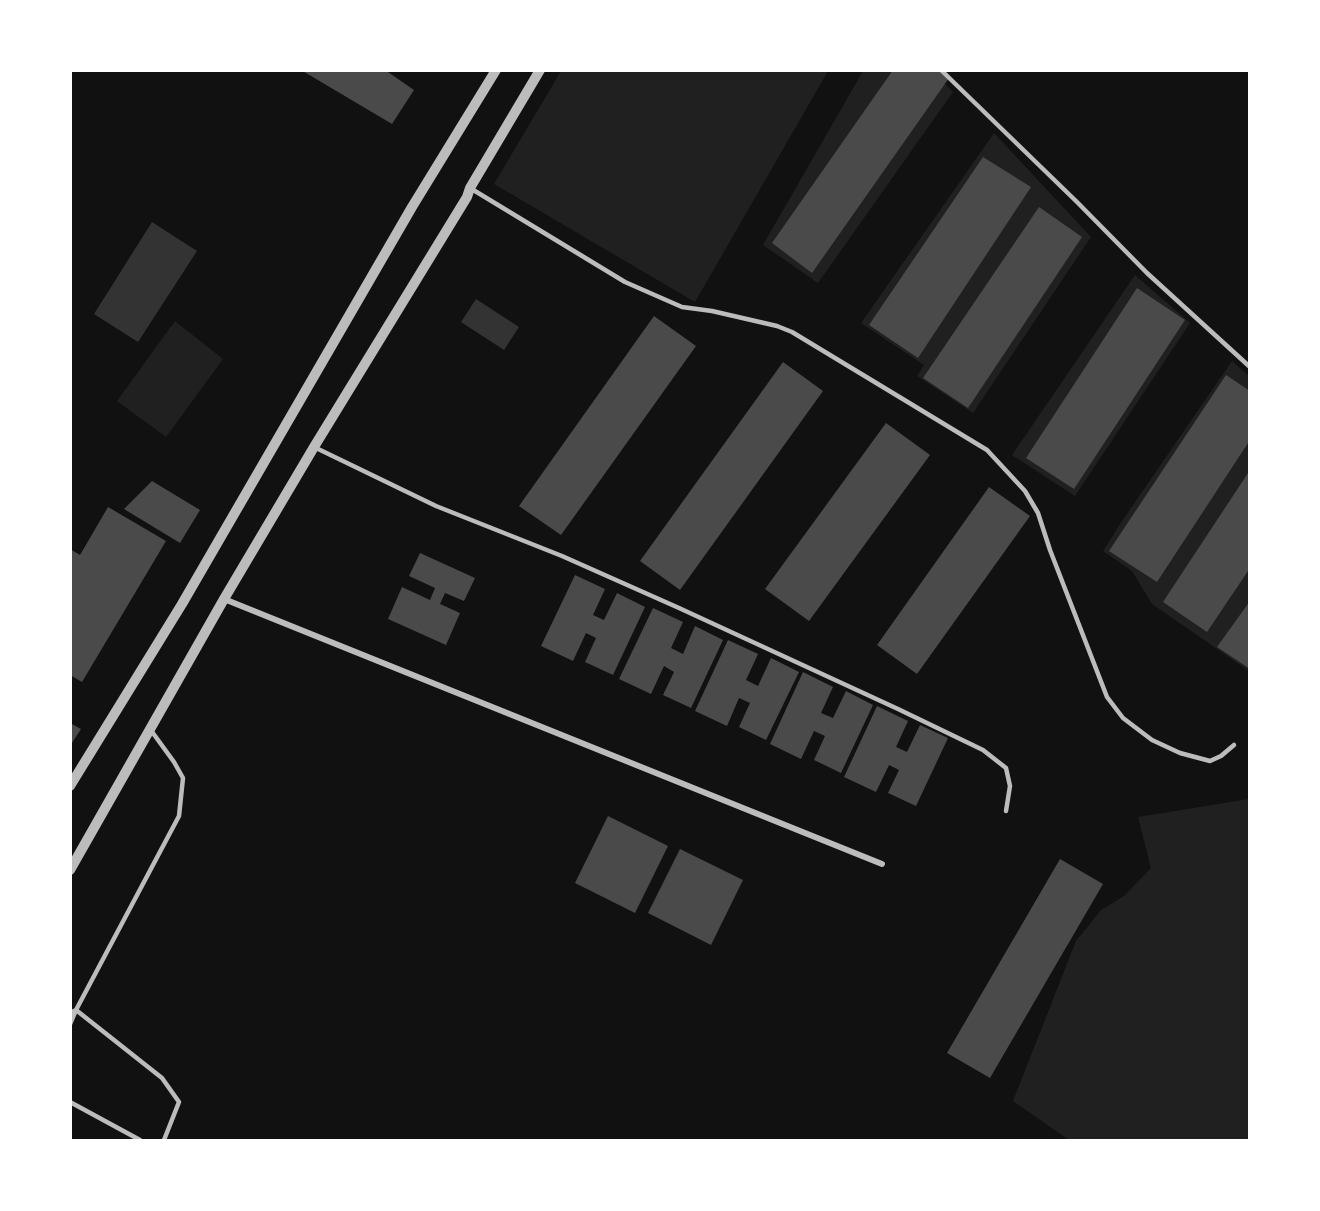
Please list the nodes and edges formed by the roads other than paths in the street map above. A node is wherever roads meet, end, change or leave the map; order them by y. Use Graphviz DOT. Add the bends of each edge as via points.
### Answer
graph roads {
  1 [pos="496,70"];
  2 [pos="540,70"];
  3 [pos="941,70"];
  4 [pos="470,188"];
  5 [pos="1250,367"];
  6 [pos="314,447"];
  7 [pos="224,599"];
  8 [pos="150,729"];
  9 [pos="1234,745"];
  10 [pos="70,786"];
  11 [pos="1006,811"];
  12 [pos="882,864"];
  13 [pos="70,870"];
  14 [pos="73,1012"];
  15 [pos="70,1024"];
  16 [pos="70,1102"];
  17 [pos="140,1140"];
  18 [pos="164,1140"];
  1 -- 10 [label="street" via="182,604"];
  2 -- 4 [label="street"];
  3 -- 5 [label="lane" via="1147,273"];
  4 -- 6 [label="street"];
  4 -- 9 [label="lane" via="625,282 682,307 792,332 987,450 1025,491 1038,513 1107,697 1123,718 1152,740 1210,761"];
  6 -- 7 [label="street"];
  6 -- 11 [label="lane" via="435,506 562,556 754,642 983,750 1005,768 1010,786"];
  7 -- 8 [label="street"];
  7 -- 12 [label="street"];
  8 -- 13 [label="street"];
  8 -- 14 [label="lane" via="183,778 179,816"];
  14 -- 15 [label="lane"];
  14 -- 18 [label="lane" via="162,1077 179,1102"];
  16 -- 17 [label="lane"];
}
